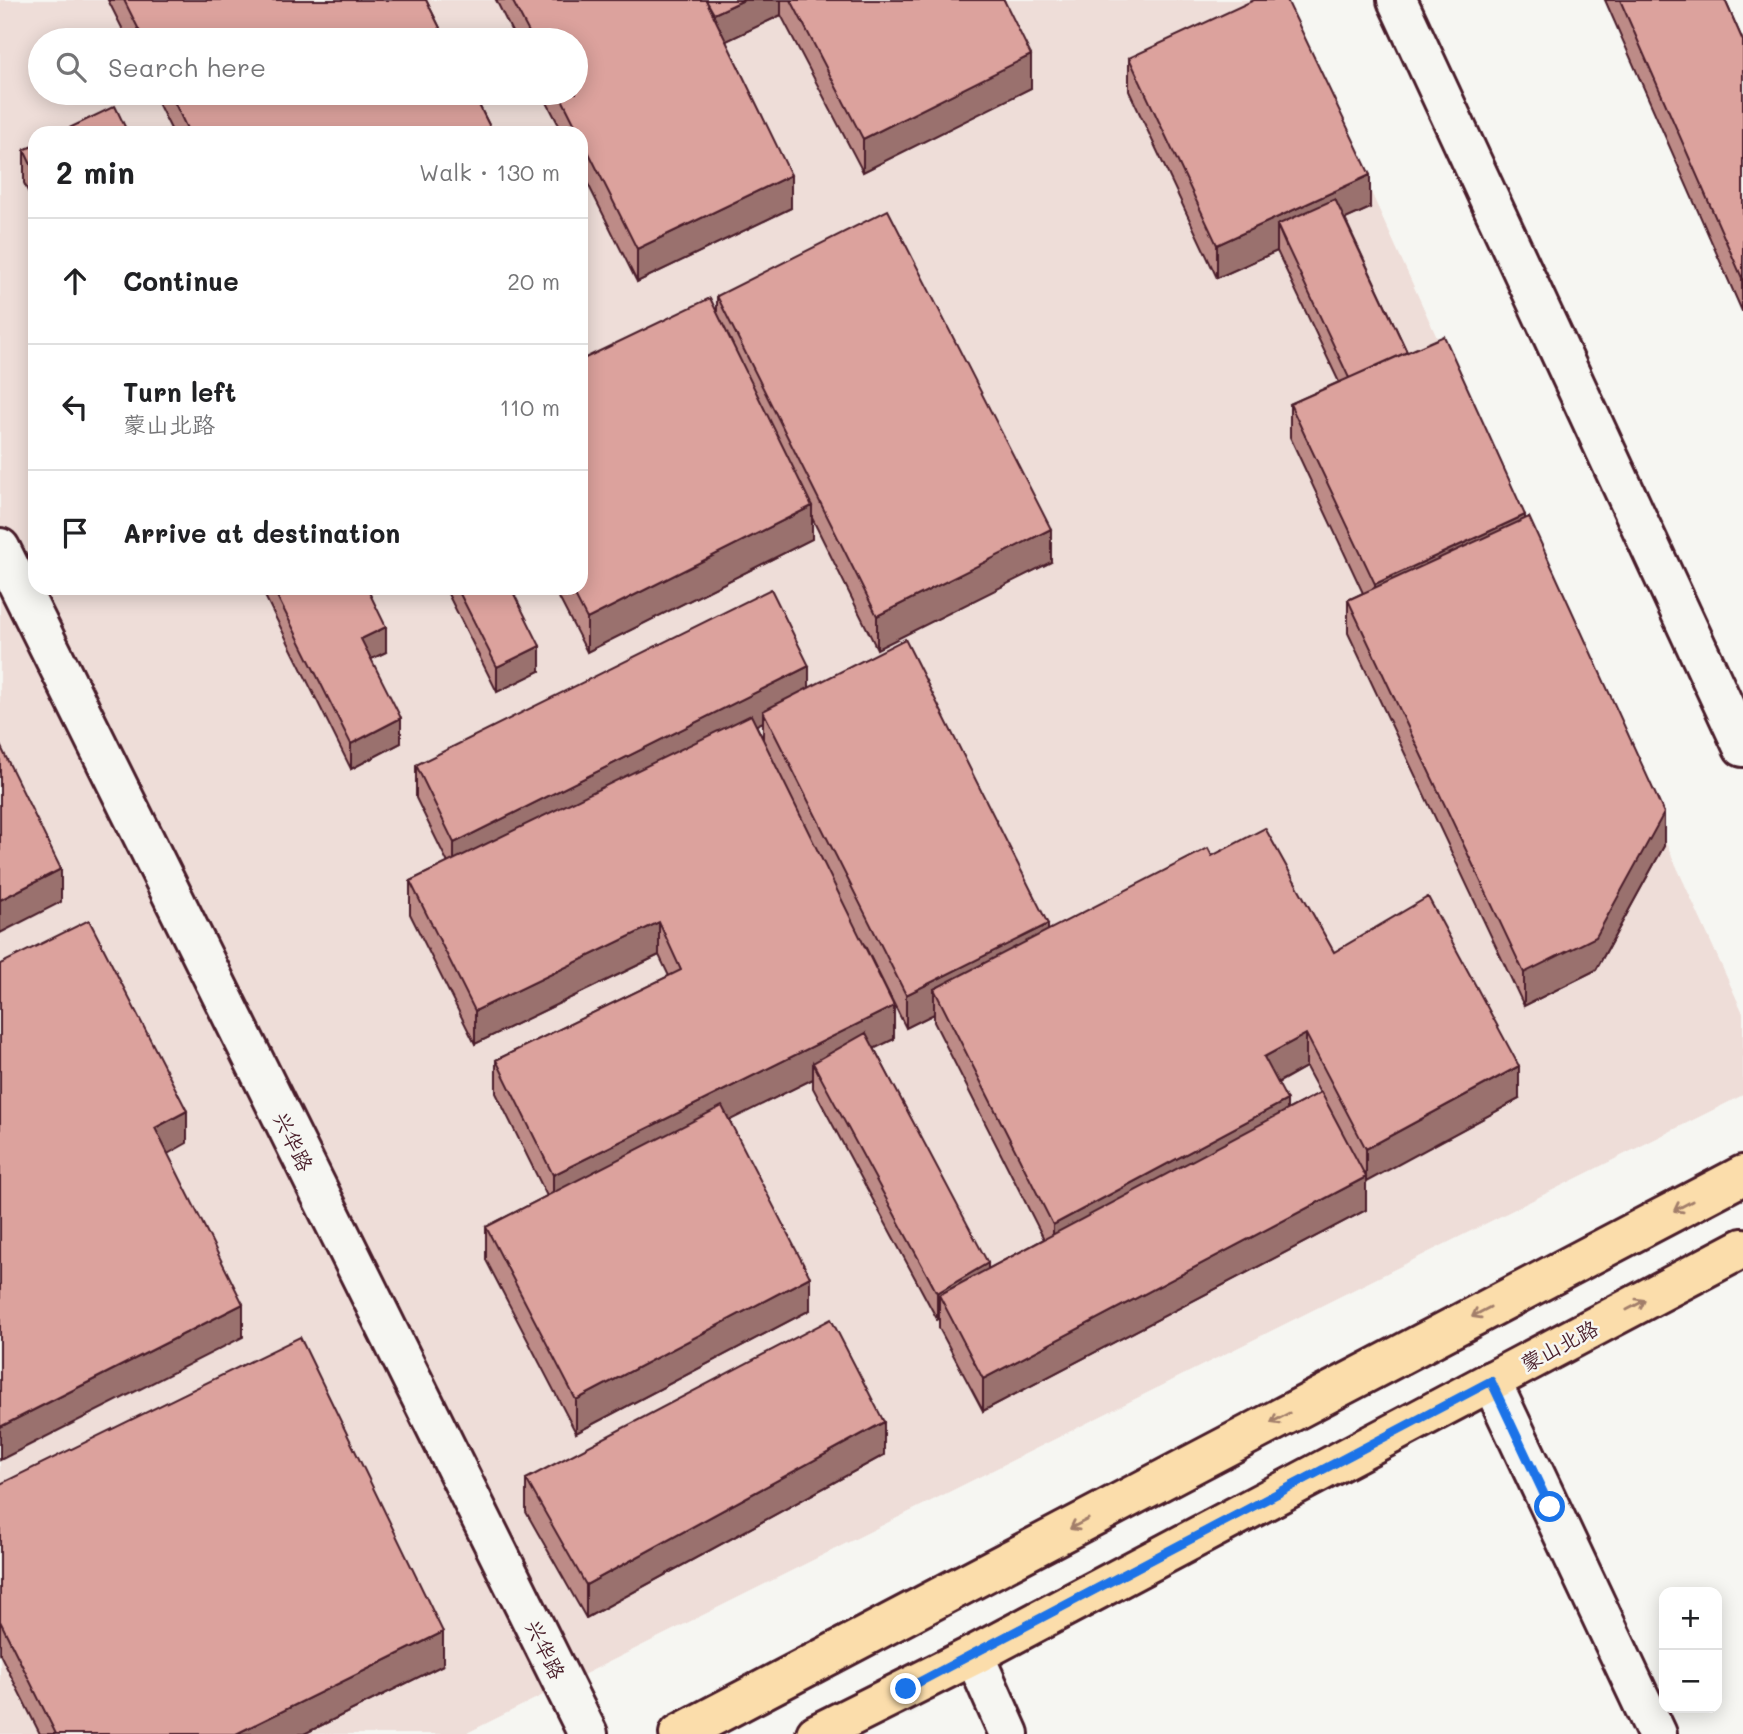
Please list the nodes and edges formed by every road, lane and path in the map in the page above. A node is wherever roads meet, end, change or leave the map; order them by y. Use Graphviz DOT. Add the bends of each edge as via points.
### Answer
graph roads {
  1 [pos="1397,0"];
  2 [pos="0,548"];
  3 [pos="1743,747"];
  4 [pos="1743,1175"];
  5 [pos="1743,1248"];
  6 [pos="1491,1381"];
  7 [pos="974,1655"];
  8 [pos="589,1734"];
  9 [pos="679,1734"];
  10 [pos="816,1734"];
  11 [pos="1009,1734"];
  12 [pos="1657,1734"];
  1 -- 3 [label="street"];
  2 -- 8 [label="street, 兴华路"];
  4 -- 9 [label="main road, one-way"];
  6 -- 5 [label="main road, 蒙山北路, one-way"];
  6 -- 7 [label="main road, 蒙山北路"];
  6 -- 12 [label="street"];
  7 -- 10 [label="main road, 蒙山北路"];
  7 -- 11 [label="street"];
}
